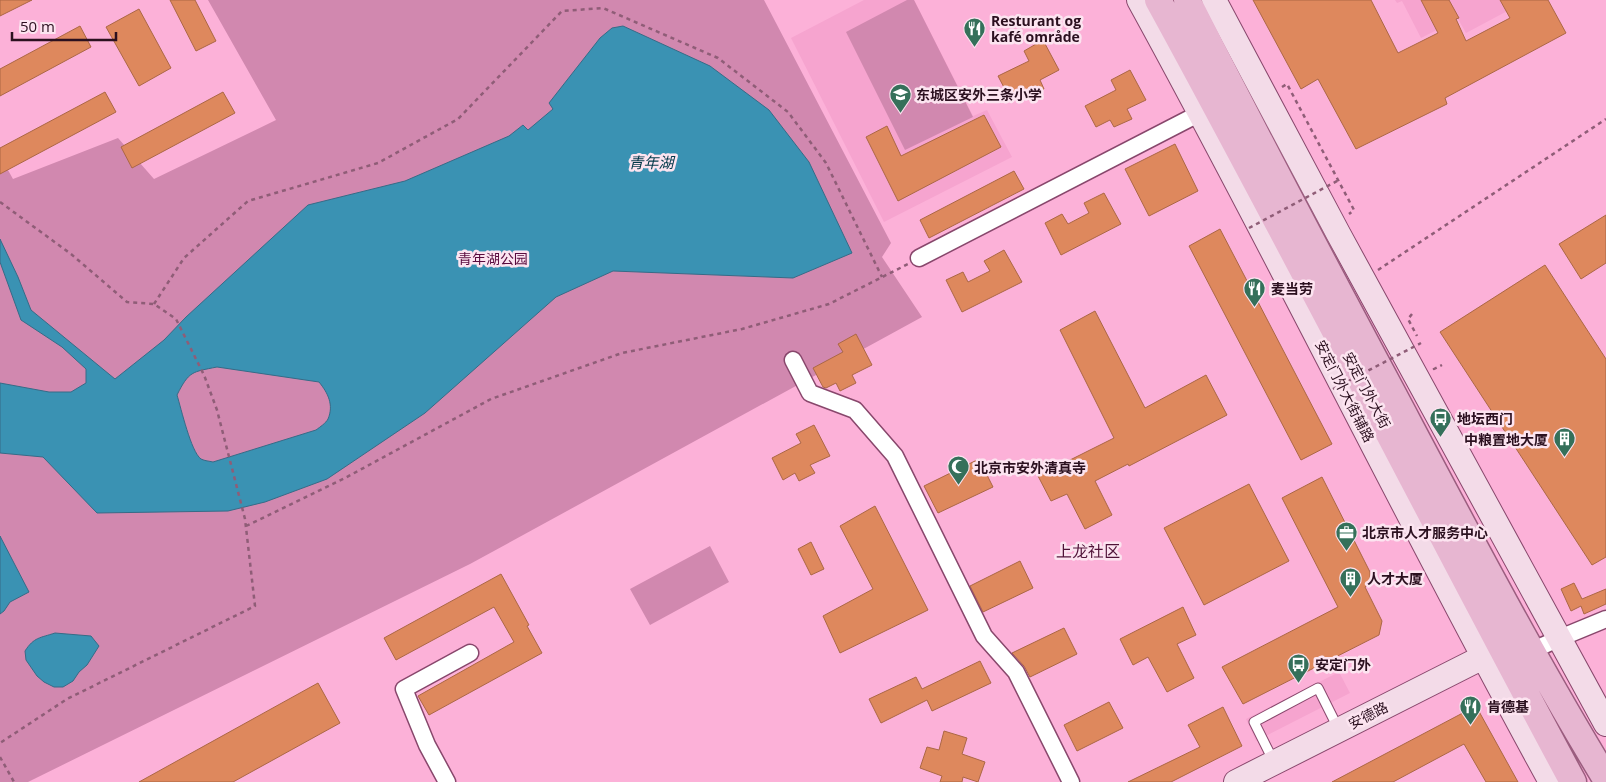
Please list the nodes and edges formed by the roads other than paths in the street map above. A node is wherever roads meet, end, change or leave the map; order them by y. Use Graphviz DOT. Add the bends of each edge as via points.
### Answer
graph roads {
  1 [pos="1139,0"];
  2 [pos="1158,0"];
  3 [pos="1187,0"];
  4 [pos="1214,0"];
  5 [pos="1208,109"];
  6 [pos="919,258"];
  7 [pos="793,360"];
  8 [pos="1606,619"];
  9 [pos="1560,638"];
  10 [pos="1531,651"];
  11 [pos="470,653"];
  12 [pos="1492,653"];
  13 [pos="1606,724"];
  14 [pos="1339,730"];
  15 [pos="1274,763"];
  16 [pos="1606,779"];
  17 [pos="447,782"];
  18 [pos="1071,782"];
  19 [pos="1236,782"];
  20 [pos="1551,782"];
  21 [pos="1573,782"];
  1 -- 5 [label="street"];
  2 -- 5 [label="main road, 安定门外大街"];
  3 -- 10 [label="main road, 安定门外大街" via="1331,278"];
  4 -- 9 [label="street" via="1363,280"];
  5 -- 6 [label="street"];
  5 -- 12 [label="main road, 安定门外大街" via="1400,453"];
  7 -- 18 [label="street" via="810,393 855,410 895,456 984,636 1016,672"];
  8 -- 9 [label="street"];
  9 -- 10 [label="street"];
  9 -- 13 [label="street"];
  10 -- 16 [label="main road, 安定门外大街"];
  11 -- 17 [label="street" via="404,689 427,746"];
  12 -- 14 [label="street, 安德路"];
  12 -- 20 [label="street"];
  12 -- 21 [label="main road, 安定门外大街"];
  14 -- 15 [label="street, 安德路"];
  14 -- 15 [label="lane" via="1318,688 1254,722"];
  15 -- 19 [label="street, 安德路"];
}
